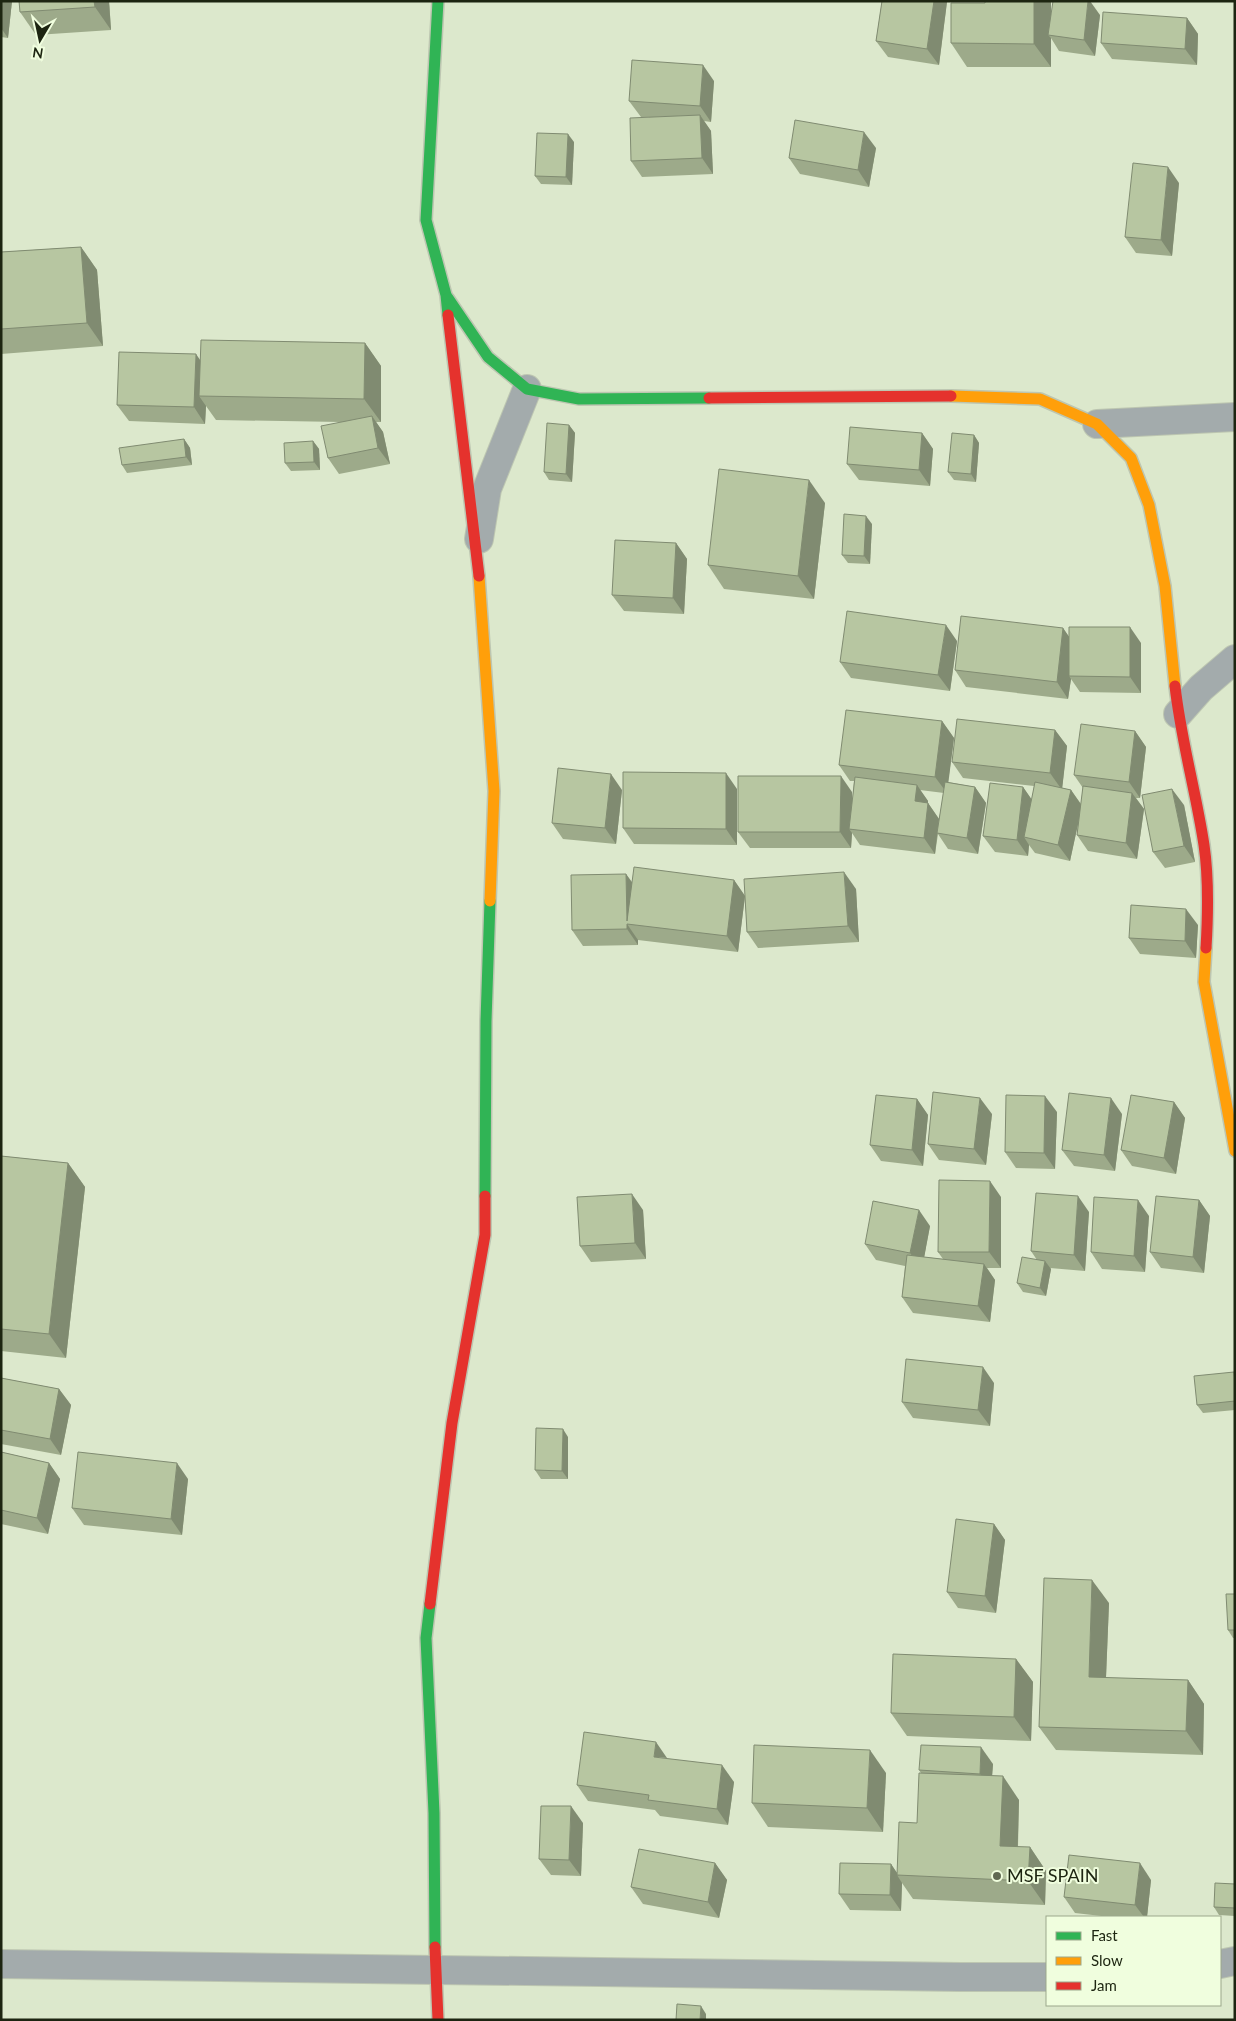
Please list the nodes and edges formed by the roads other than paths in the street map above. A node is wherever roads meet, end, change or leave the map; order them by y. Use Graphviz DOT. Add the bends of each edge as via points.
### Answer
graph roads {
  1 [pos="438,1"];
  2 [pos="446,295"];
  3 [pos="527,389"];
  4 [pos="1235,417"];
  5 [pos="1097,424"];
  6 [pos="477,551"];
  7 [pos="1235,660"];
  8 [pos="1178,714"];
  9 [pos="1235,1151"];
  10 [pos="1235,1961"];
  11 [pos="1,1964"];
  12 [pos="1221,1964"];
  13 [pos="435,1969"];
  14 [pos="1046,1977"];
  15 [pos="438,2020"];
  1 -- 2 [label="street" via="426,220"];
  2 -- 3 [label="street" via="488,357"];
  2 -- 6 [label="street"];
  3 -- 5 [label="street" via="579,399 937,396 1040,400"];
  3 -- 6 [label="street" via="488,489"];
  4 -- 5 [label="street"];
  5 -- 8 [label="street" via="1131,458 1149,505 1165,586"];
  6 -- 13 [label="street" via="494,791 486,1021 486,1235 452,1423 426,1638 434,1813"];
  7 -- 8 [label="street" via="1201,688"];
  8 -- 9 [label="street" via="1204,846 1208,918 1204,982"];
  10 -- 12 [label="street"];
  11 -- 13 [label="street"];
  13 -- 14 [label="street"];
  13 -- 15 [label="street"];
}
